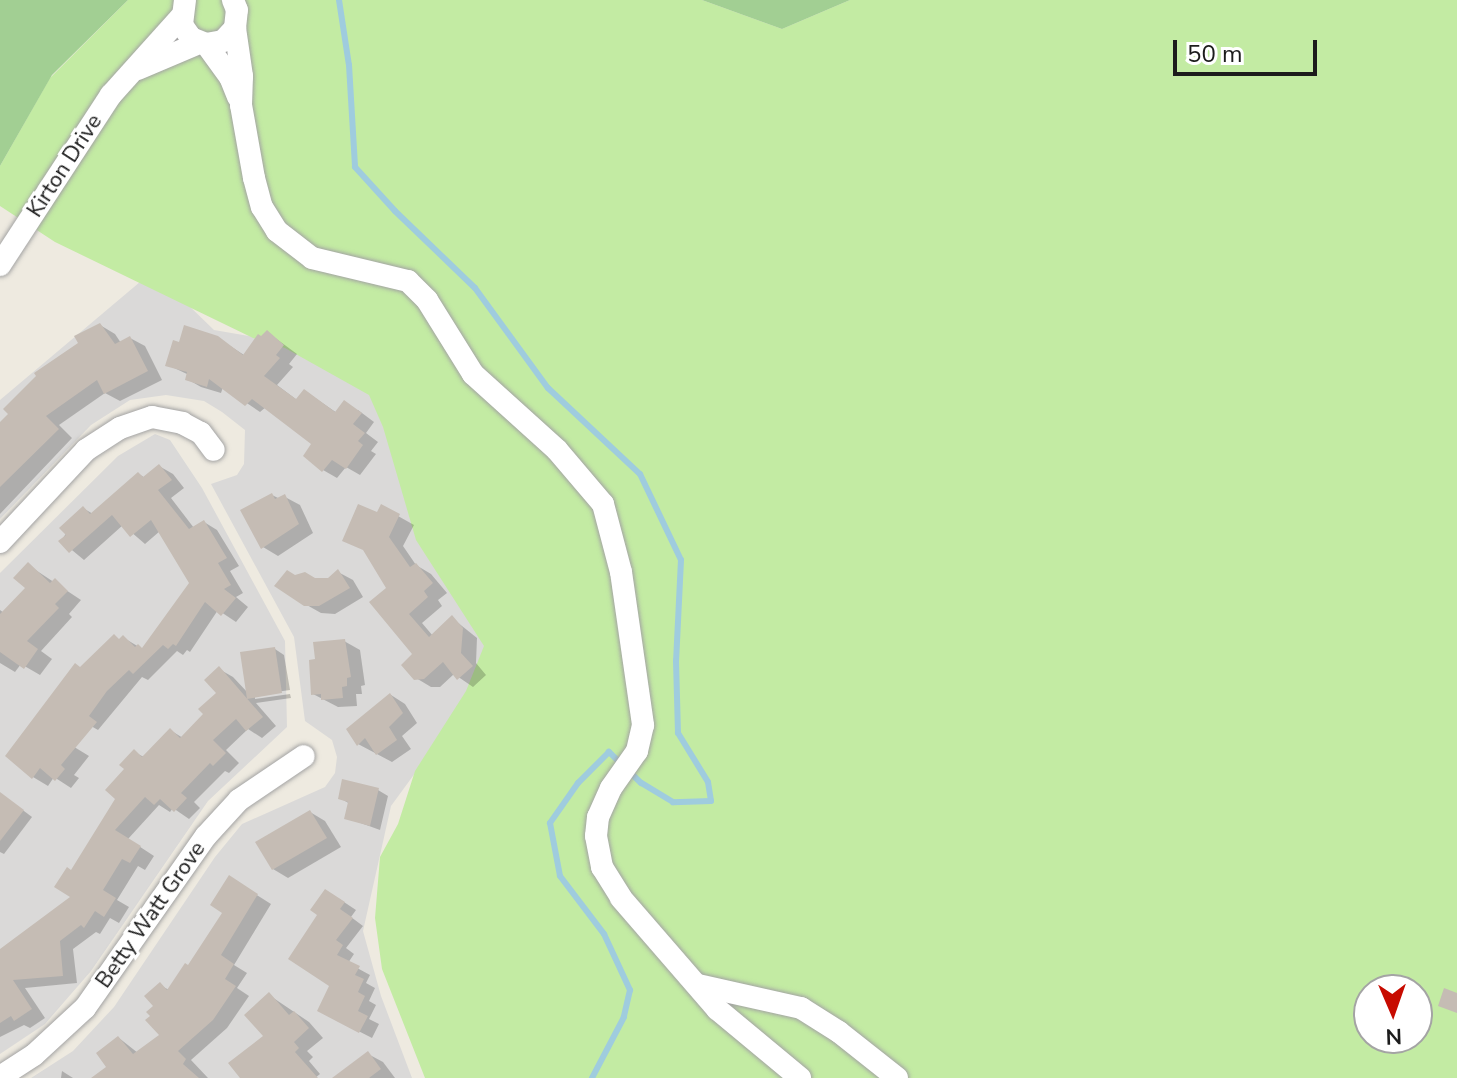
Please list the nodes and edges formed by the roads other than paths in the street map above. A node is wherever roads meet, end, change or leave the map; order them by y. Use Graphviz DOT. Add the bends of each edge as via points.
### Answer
graph roads {
  1 [pos="233,0"];
  2 [pos="183,8"];
  3 [pos="235,28"];
  4 [pos="202,44"];
  5 [pos="133,71"];
  6 [pos="241,105"];
  7 [pos="0,265"];
  8 [pos="214,450"];
  9 [pos="0,542"];
  10 [pos="304,756"];
  11 [pos="698,985"];
  12 [pos="0,1077"];
  13 [pos="800,1078"];
  14 [pos="897,1078"];
  1 -- 3 [label="street"];
  2 -- 4 [label="street" via="186,32"];
  2 -- 5 [label="street, Kirton Drive"];
  3 -- 4 [label="street, Kirton Drive" via="223,41"];
  3 -- 6 [label="street"];
  4 -- 5 [label="street, Kirton Drive"];
  4 -- 6 [label="street" via="230,77"];
  5 -- 7 [label="street, Kirton Drive" via="84,133"];
  6 -- 11 [label="street" via="262,207 277,231 312,258 408,281 427,300 473,374 557,450 603,504 621,572 643,715 634,756 598,817 602,867 621,898"];
  8 -- 9 [label="street" via="201,433 182,423 152,417 120,428 86,450"];
  10 -- 12 [label="street, Betty Watt Grove" via="231,809 206,836 85,1008 34,1055"];
  11 -- 13 [label="street" via="717,1009"];
  11 -- 14 [label="street" via="801,1008"];
}
